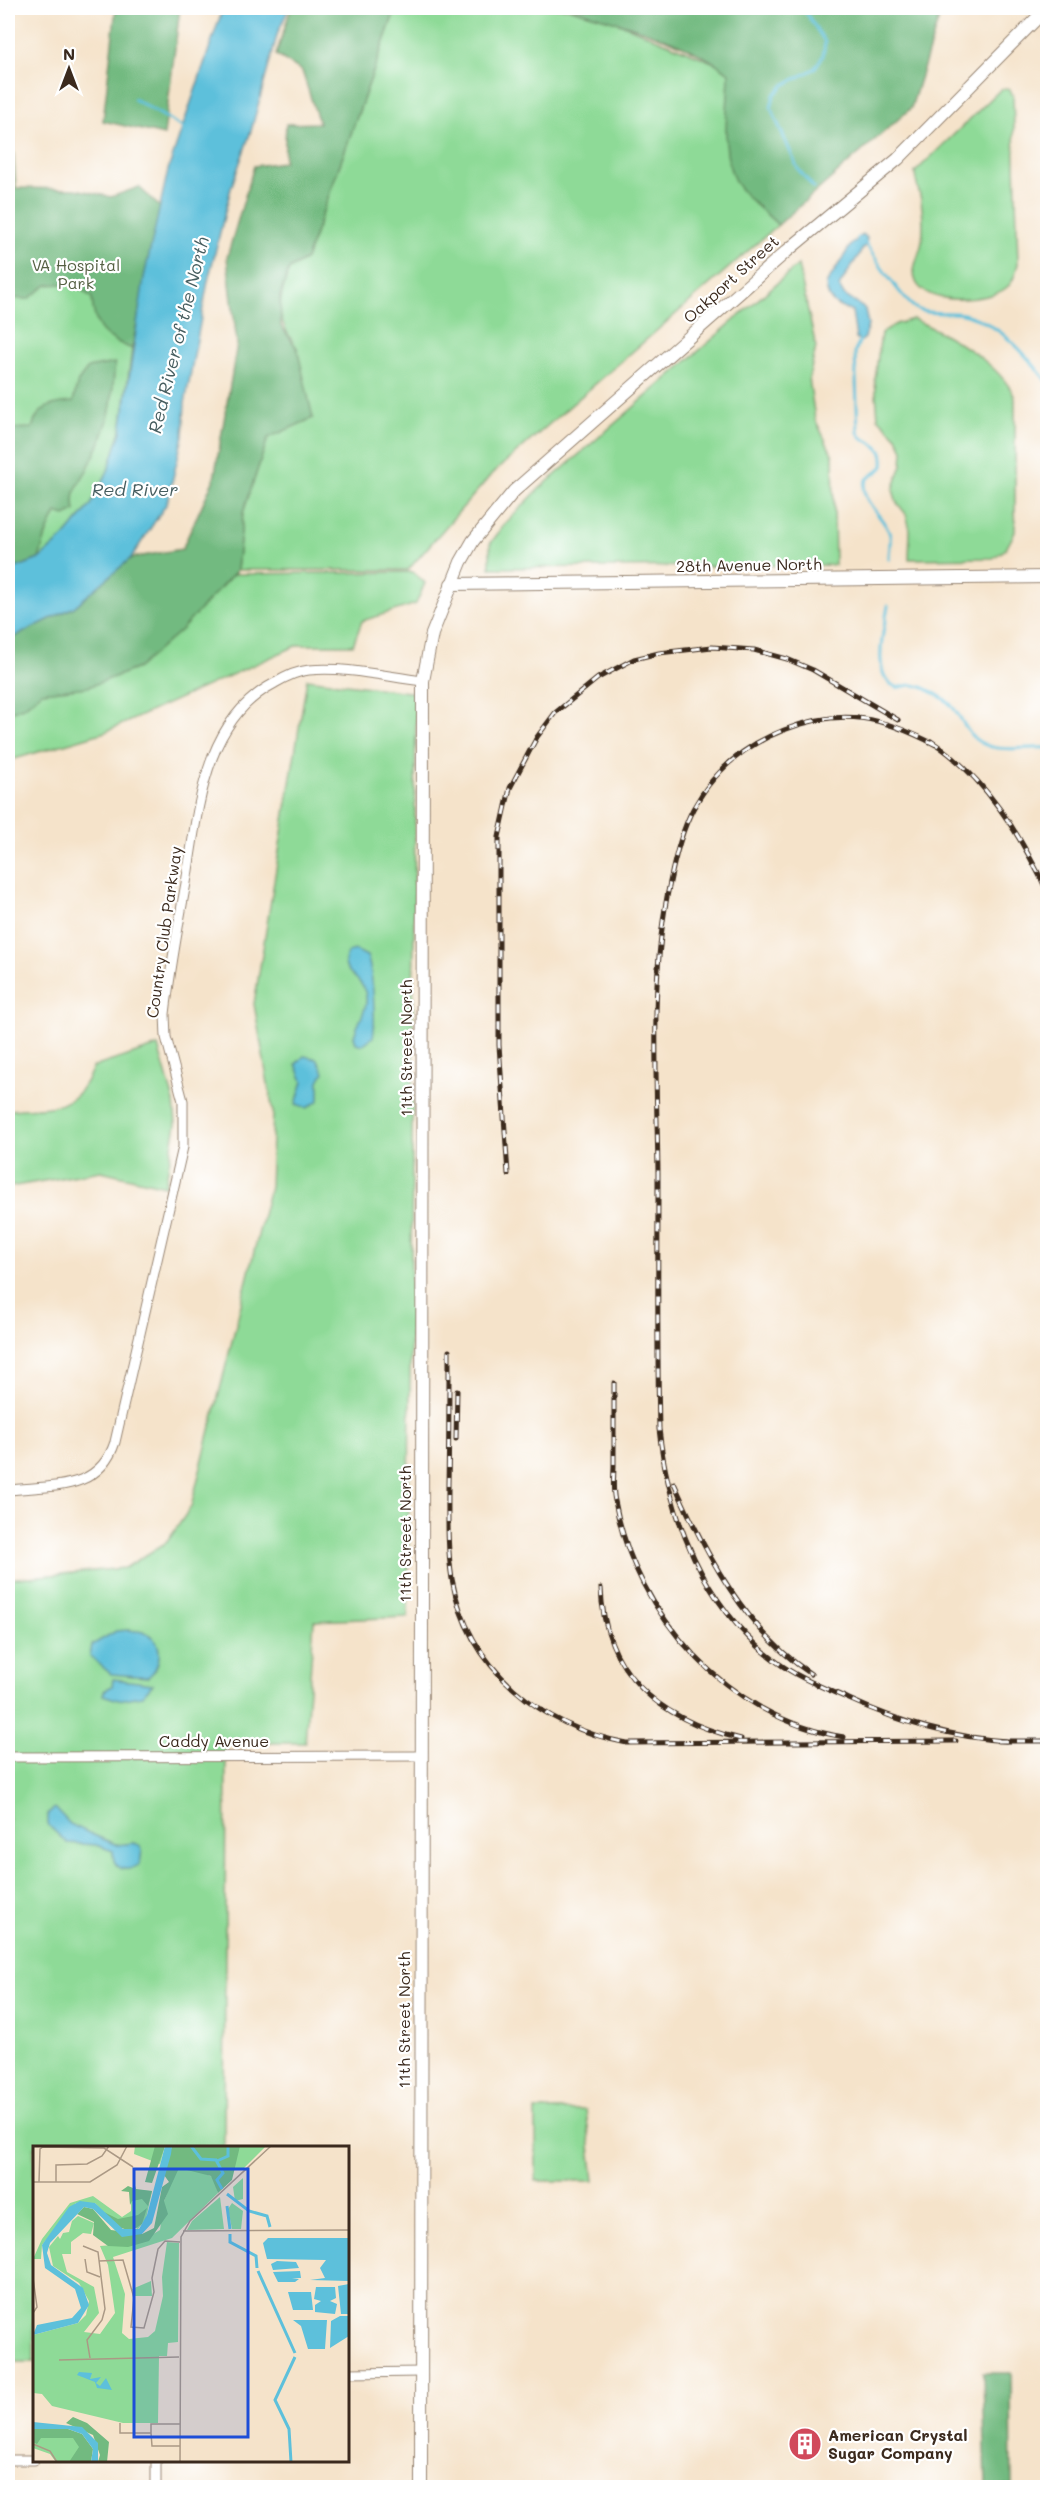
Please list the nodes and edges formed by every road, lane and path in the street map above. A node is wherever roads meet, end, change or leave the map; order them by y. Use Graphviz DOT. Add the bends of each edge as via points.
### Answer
graph roads {
  1 [pos="1047,8"];
  2 [pos="1047,576"];
  3 [pos="451,584"];
  4 [pos="423,681"];
  5 [pos="8,1490"];
  6 [pos="421,1756"];
  7 [pos="8,1757"];
  8 [pos="421,2372"];
  9 [pos="350,2373"];
  10 [pos="8,2460"];
  11 [pos="33,2460"];
  12 [pos="156,2462"];
  13 [pos="156,2487"];
  14 [pos="421,2487"];
  1 -- 3 [label="street, Oakport Street" via="898,159 787,250 514,491 473,541"];
  2 -- 3 [label="street, 28th Avenue North"];
  3 -- 4 [label="street, 11th Street North" via="432,634"];
  4 -- 5 [label="street, Country Club Parkway" via="309,670 286,677 262,689 242,706 216,748 199,803 165,1014 166,1037 183,1101 183,1148 115,1443 106,1464 89,1478"];
  4 -- 6 [label="street, 11th Street North"];
  6 -- 7 [label="street, Caddy Avenue"];
  6 -- 8 [label="street, 11th Street North"];
  8 -- 9 [label="street"];
  8 -- 14 [label="street, 11th Street North"];
  10 -- 11 [label="street"];
  12 -- 13 [label="street"];
}
